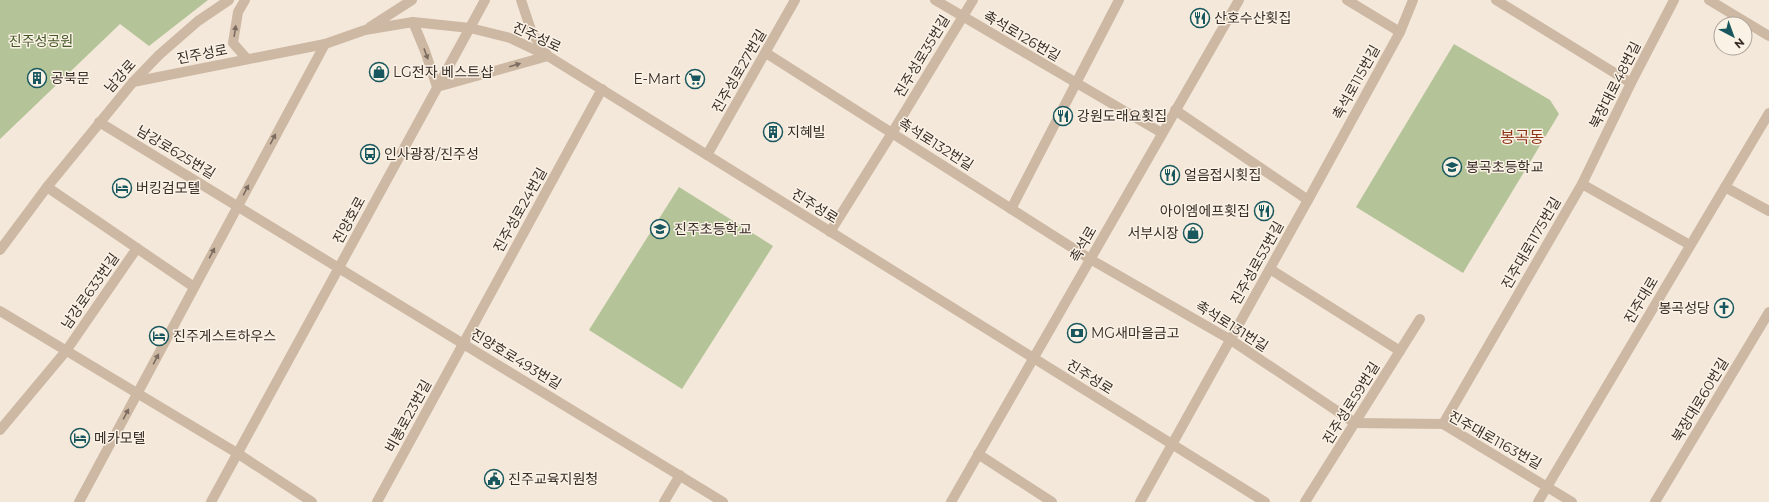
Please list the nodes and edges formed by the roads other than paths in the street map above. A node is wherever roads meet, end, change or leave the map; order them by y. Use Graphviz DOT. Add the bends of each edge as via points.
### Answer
graph roads {
  1 [pos="229,0"];
  2 [pos="245,0"];
  3 [pos="412,0"];
  4 [pos="484,0"];
  5 [pos="521,0"];
  6 [pos="795,0"];
  7 [pos="935,0"];
  8 [pos="973,0"];
  9 [pos="1119,0"];
  10 [pos="1239,0"];
  11 [pos="1347,0"];
  12 [pos="1413,0"];
  13 [pos="1496,0"];
  14 [pos="1674,0"];
  15 [pos="1709,0"];
  16 [pos="962,17"];
  17 [pos="413,22"];
  18 [pos="470,28"];
  19 [pos="365,30"];
  20 [pos="1400,32"];
  21 [pos="1769,36"];
  22 [pos="325,44"];
  23 [pos="766,53"];
  24 [pos="548,56"];
  25 [pos="247,59"];
  26 [pos="132,82"];
  27 [pos="1075,83"];
  28 [pos="1631,83"];
  29 [pos="437,87"];
  30 [pos="602,90"];
  31 [pos="1176,110"];
  32 [pos="1769,113"];
  33 [pos="99,122"];
  34 [pos="892,133"];
  35 [pos="1162,133"];
  36 [pos="707,155"];
  37 [pos="1582,184"];
  38 [pos="47,187"];
  39 [pos="1725,187"];
  40 [pos="1308,200"];
  41 [pos="238,206"];
  42 [pos="1011,209"];
  43 [pos="1769,211"];
  44 [pos="830,232"];
  45 [pos="1690,245"];
  46 [pos="137,248"];
  47 [pos="0,250"];
  48 [pos="1090,259"];
  49 [pos="339,267"];
  50 [pos="1270,269"];
  51 [pos="194,287"];
  52 [pos="0,311"];
  53 [pos="1769,312"];
  54 [pos="1420,319"];
  55 [pos="1231,340"];
  56 [pos="464,343"];
  57 [pos="66,351"];
  58 [pos="1400,351"];
  59 [pos="1033,358"];
  60 [pos="137,393"];
  61 [pos="1356,423"];
  62 [pos="1443,424"];
  63 [pos="0,430"];
  64 [pos="1173,445"];
  65 [pos="237,453"];
  66 [pos="978,454"];
  67 [pos="680,475"];
  68 [pos="1548,486"];
  69 [pos="79,502"];
  70 [pos="211,502"];
  71 [pos="312,502"];
  72 [pos="377,502"];
  73 [pos="664,502"];
  74 [pos="723,502"];
  75 [pos="951,502"];
  76 [pos="1052,502"];
  77 [pos="1140,502"];
  78 [pos="1265,502"];
  79 [pos="1305,502"];
  80 [pos="1538,502"];
  81 [pos="1572,502"];
  82 [pos="1655,502"];
  1 -- 26 [label="street, 남강로" via="198,21 159,54"];
  25 -- 2 [label="street, one-way" via="233,43 238,12"];
  3 -- 19 [label="street"];
  4 -- 18 [label="street, 진양호로"];
  5 -- 24 [label="street" via="532,33"];
  6 -- 23 [label="street, 진주성로27번길"];
  7 -- 16 [label="street, 촉석로126번길"];
  8 -- 16 [label="street, 진주성로35번길"];
  9 -- 27 [label="street"];
  10 -- 31 [label="street, 촉석로"];
  11 -- 20 [label="street"];
  12 -- 20 [label="street, 촉석로115번길"];
  13 -- 28 [label="street"];
  14 -- 28 [label="street, 북장대로48번길"];
  15 -- 21 [label="street"];
  16 -- 27 [label="street, 촉석로126번길"];
  16 -- 34 [label="street, 진주성로35번길"];
  17 -- 18 [label="street, 진주성로"];
  17 -- 19 [label="street, 진주성로"];
  17 -- 29 [label="street, one-way"];
  18 -- 24 [label="street, 진주성로" via="510,38"];
  18 -- 29 [label="street, 진양호로"];
  19 -- 22 [label="street, 진주성로"];
  20 -- 40 [label="street, 촉석로115번길"];
  22 -- 25 [label="street, 진주성로"];
  41 -- 22 [label="street, one-way"];
  23 -- 34 [label="street, 촉석로132번길"];
  23 -- 36 [label="street, 진주성로27번길"];
  29 -- 24 [label="street, one-way"];
  24 -- 30 [label="street, 진주성로"];
  25 -- 26 [label="street, 진주성로"];
  26 -- 33 [label="street, 남강로"];
  27 -- 35 [label="street, 촉석로126번길"];
  27 -- 42 [label="street"];
  28 -- 37 [label="street, 북장대로48번길"];
  29 -- 49 [label="street, 진양호로"];
  30 -- 36 [label="street, 진주성로"];
  30 -- 56 [label="street, 진주성로24번길"];
  31 -- 35 [label="street, 촉석로"];
  31 -- 40 [label="street"];
  32 -- 39 [label="street, 진주대로"];
  33 -- 38 [label="street, 남강로"];
  33 -- 41 [label="street, 남강로625번길"];
  34 -- 42 [label="street, 촉석로132번길"];
  34 -- 44 [label="street, 진주성로35번길"];
  35 -- 48 [label="street, 촉석로"];
  36 -- 44 [label="street, 진주성로"];
  37 -- 45 [label="street"];
  37 -- 62 [label="street, 진주대로1175번길"];
  38 -- 46 [label="street"];
  38 -- 47 [label="street, 남강로"];
  39 -- 43 [label="street"];
  39 -- 45 [label="street, 진주대로"];
  40 -- 50 [label="street, 진주성로53번길"];
  41 -- 49 [label="street, 남강로625번길"];
  51 -- 41 [label="street, one-way"];
  42 -- 48 [label="street, 촉석로132번길"];
  44 -- 59 [label="street, 진주성로"];
  45 -- 68 [label="street, 진주대로"];
  46 -- 51 [label="street"];
  46 -- 57 [label="street, 남강로633번길"];
  48 -- 55 [label="street, 촉석로131번길"];
  48 -- 59 [label="street, 촉석로"];
  49 -- 56 [label="street, 진양호로493번길"];
  49 -- 65 [label="street, 진양호로"];
  50 -- 55 [label="street, 진주성로53번길"];
  50 -- 58 [label="street"];
  60 -- 51 [label="street, one-way"];
  52 -- 57 [label="street, 남강로633번길"];
  53 -- 82 [label="street, 북장대로60번길"];
  54 -- 58 [label="street, 진주성로59번길"];
  55 -- 61 [label="street, 촉석로131번길"];
  55 -- 64 [label="street, 진주성로53번길"];
  56 -- 67 [label="street, 진양호로493번길"];
  56 -- 72 [label="street, 비봉로23번길"];
  57 -- 60 [label="street, 남강로633번길"];
  57 -- 63 [label="street, 남강로633번길"];
  58 -- 61 [label="street, 진주성로59번길"];
  59 -- 64 [label="street, 진주성로"];
  59 -- 66 [label="street, 촉석로"];
  60 -- 65 [label="street, 남강로633번길"];
  69 -- 60 [label="street, one-way"];
  61 -- 62 [label="street, 진주대로1163번길"];
  61 -- 79 [label="street, 진주성로59번길"];
  62 -- 68 [label="street, 진주대로1163번길"];
  64 -- 77 [label="street, 진주성로53번길"];
  64 -- 78 [label="street, 진주성로"];
  65 -- 70 [label="street, 진양호로"];
  65 -- 71 [label="street"];
  66 -- 75 [label="street, 촉석로"];
  66 -- 76 [label="street"];
  67 -- 73 [label="street"];
  67 -- 74 [label="street, 진양호로493번길"];
  68 -- 80 [label="street, 진주대로"];
  68 -- 81 [label="street, 진주대로1163번길"];
}
